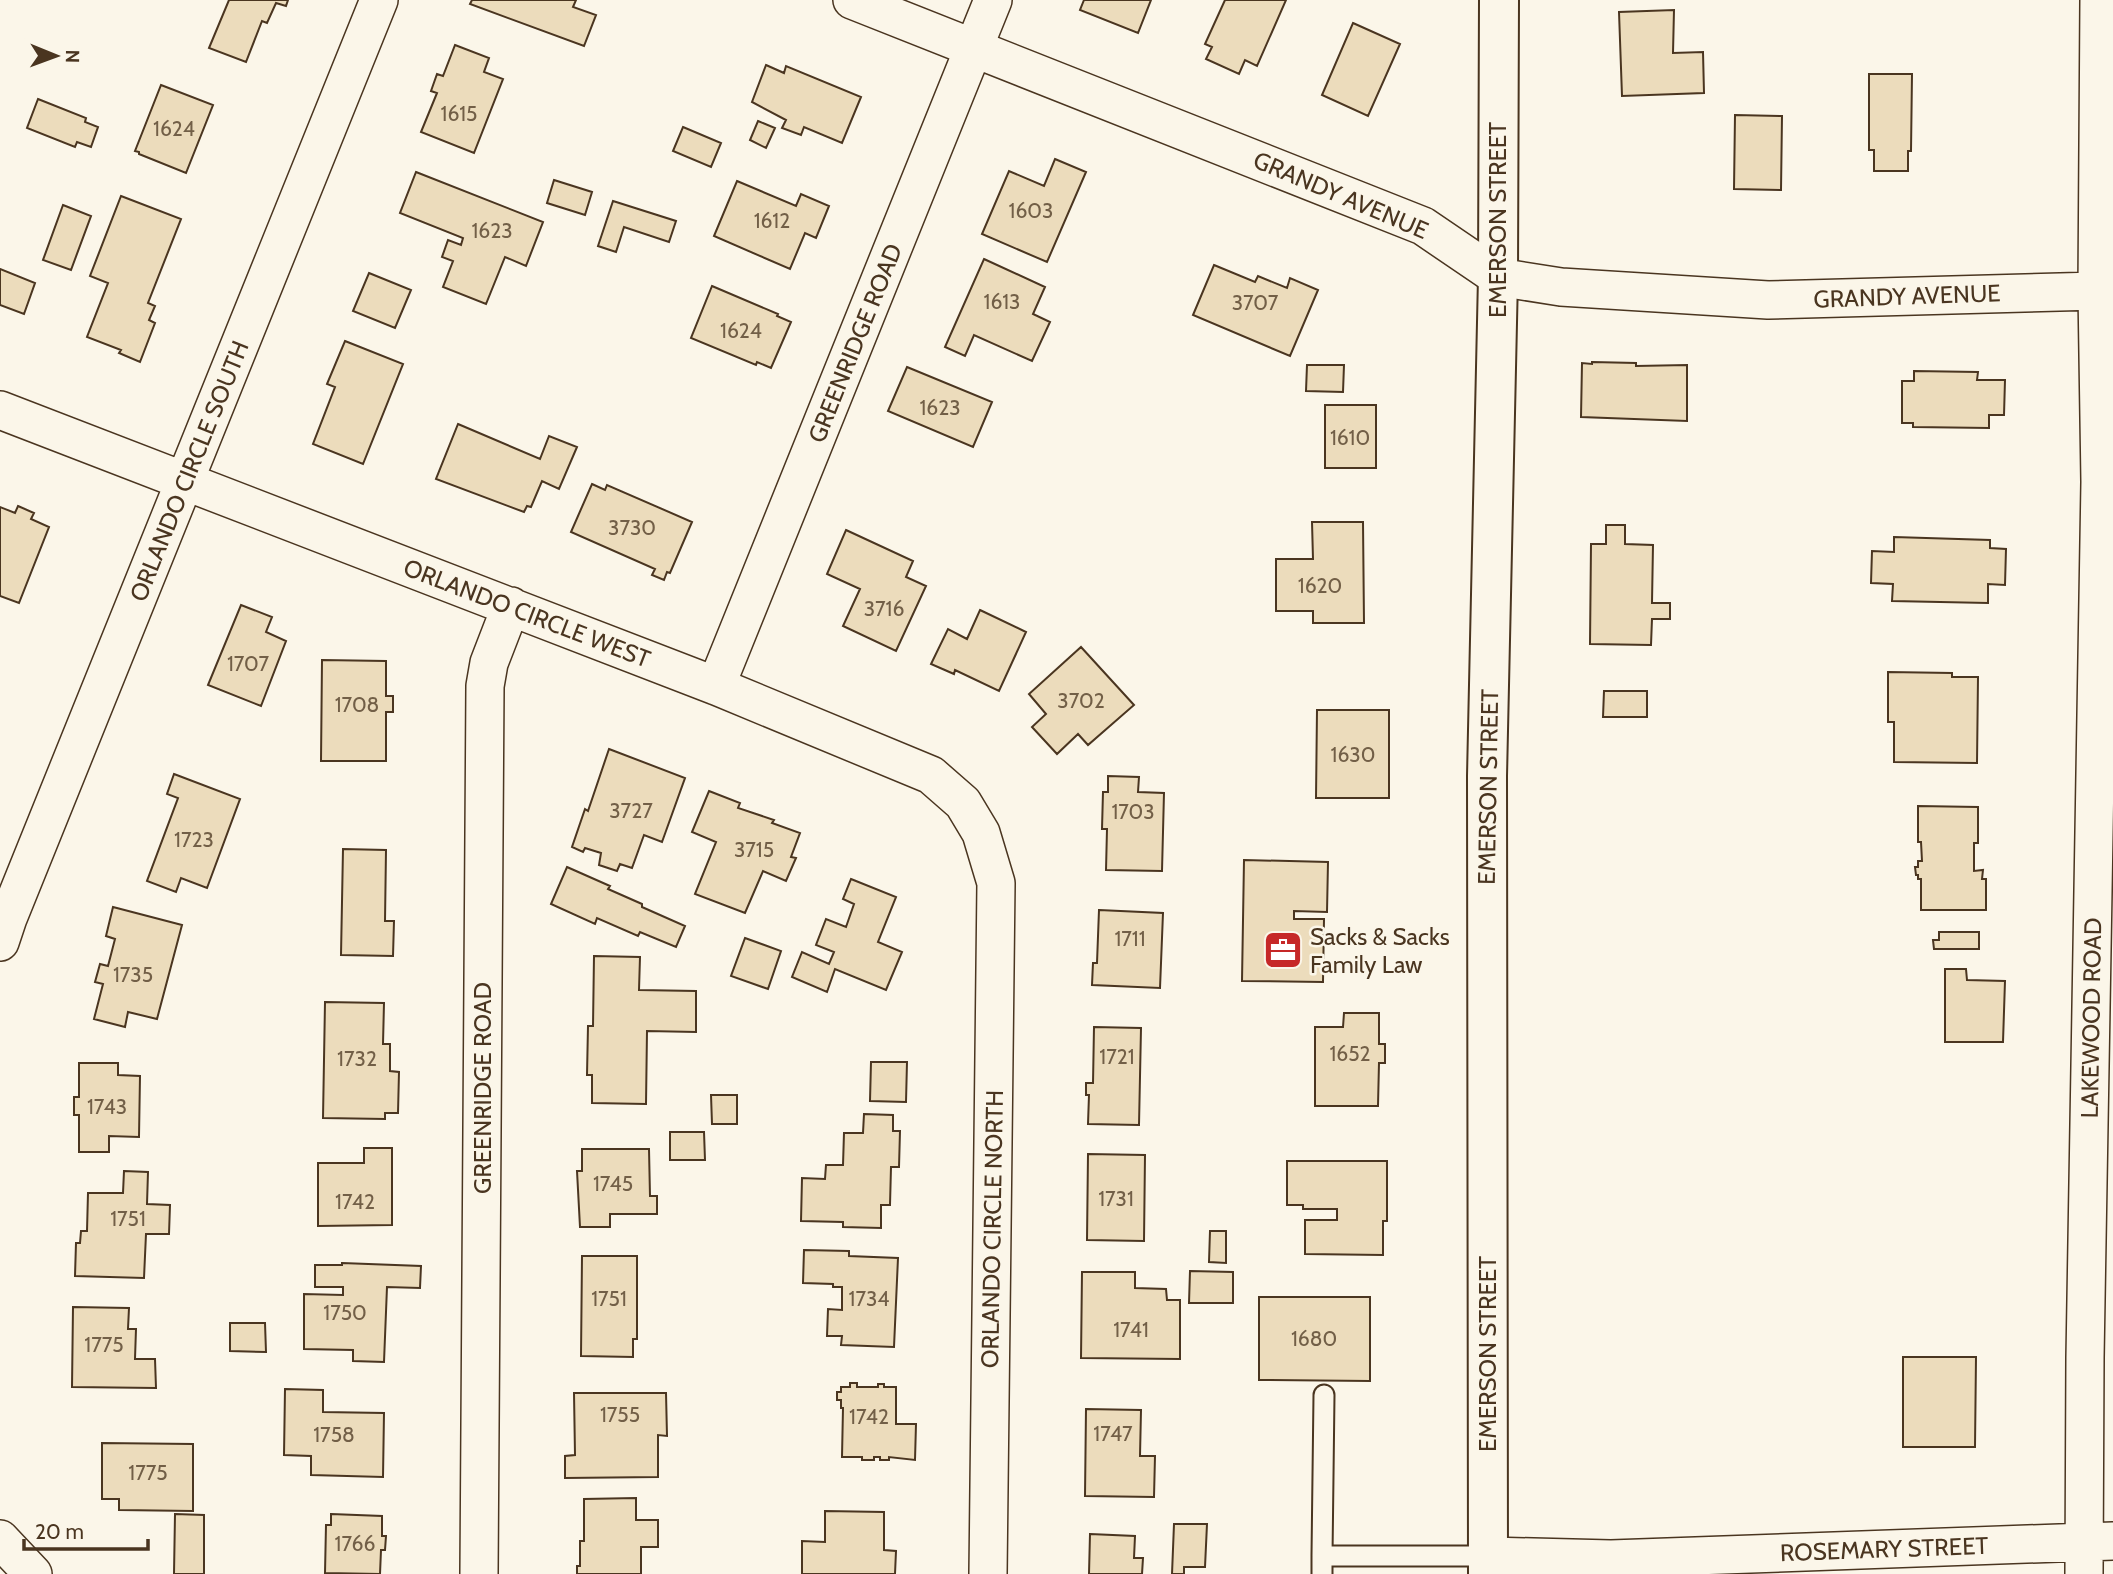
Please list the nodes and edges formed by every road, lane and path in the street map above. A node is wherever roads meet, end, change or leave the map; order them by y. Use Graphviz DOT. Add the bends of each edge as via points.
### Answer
graph roads {
  1 [pos="379,0"];
  2 [pos="852,0"];
  3 [pos="993,0"];
  4 [pos="1499,0"];
  5 [pos="2099,0"];
  6 [pos="974,48"];
  7 [pos="1497,276"];
  8 [pos="2097,291"];
  9 [pos="0,410"];
  10 [pos="185,481"];
  11 [pos="510,606"];
  12 [pos="716,686"];
  13 [pos="996,883"];
  14 [pos="0,942"];
  15 [pos="1324,1395"];
  16 [pos="0,1539"];
  17 [pos="2094,1552"];
  18 [pos="1322,1565"];
  19 [pos="1488,1565"];
  20 [pos="33,1574"];
  21 [pos="479,1574"];
  22 [pos="988,1574"];
  1 -- 10 [label="street, ORLANDO CIRCLE SOUTH"];
  2 -- 6 [label="street, GRANDY AVENUE"];
  3 -- 6 [label="street, GREENRIDGE ROAD"];
  4 -- 7 [label="main road, EMERSON STREET"];
  5 -- 8 [label="street, LAKEWOOD ROAD"];
  6 -- 7 [label="street, GRANDY AVENUE" via="1423,226"];
  6 -- 12 [label="street, GREENRIDGE ROAD"];
  7 -- 8 [label="street, GRANDY AVENUE" via="1561,287 1768,300"];
  7 -- 19 [label="main road, EMERSON STREET" via="1488,776"];
  8 -- 17 [label="street, LAKEWOOD ROAD" via="2100,482 2085,1344"];
  9 -- 10 [label="street, ORLANDO CIRCLE WEST"];
  10 -- 11 [label="street, ORLANDO CIRCLE WEST"];
  10 -- 14 [label="street, ORLANDO CIRCLE SOUTH"];
  11 -- 12 [label="street, ORLANDO CIRCLE WEST"];
  11 -- 21 [label="street, GREENRIDGE ROAD" via="485,686"];
  12 -- 13 [label="street, ORLANDO CIRCLE WEST" via="931,775 963,803 981,833"];
  13 -- 22 [label="street, ORLANDO CIRCLE NORTH"];
  15 -- 18 [label="lane"];
  16 -- 20 [label="street"];
  17 -- 19 [label="street, ROSEMARY STREET"];
  18 -- 19 [label="lane"];
}
